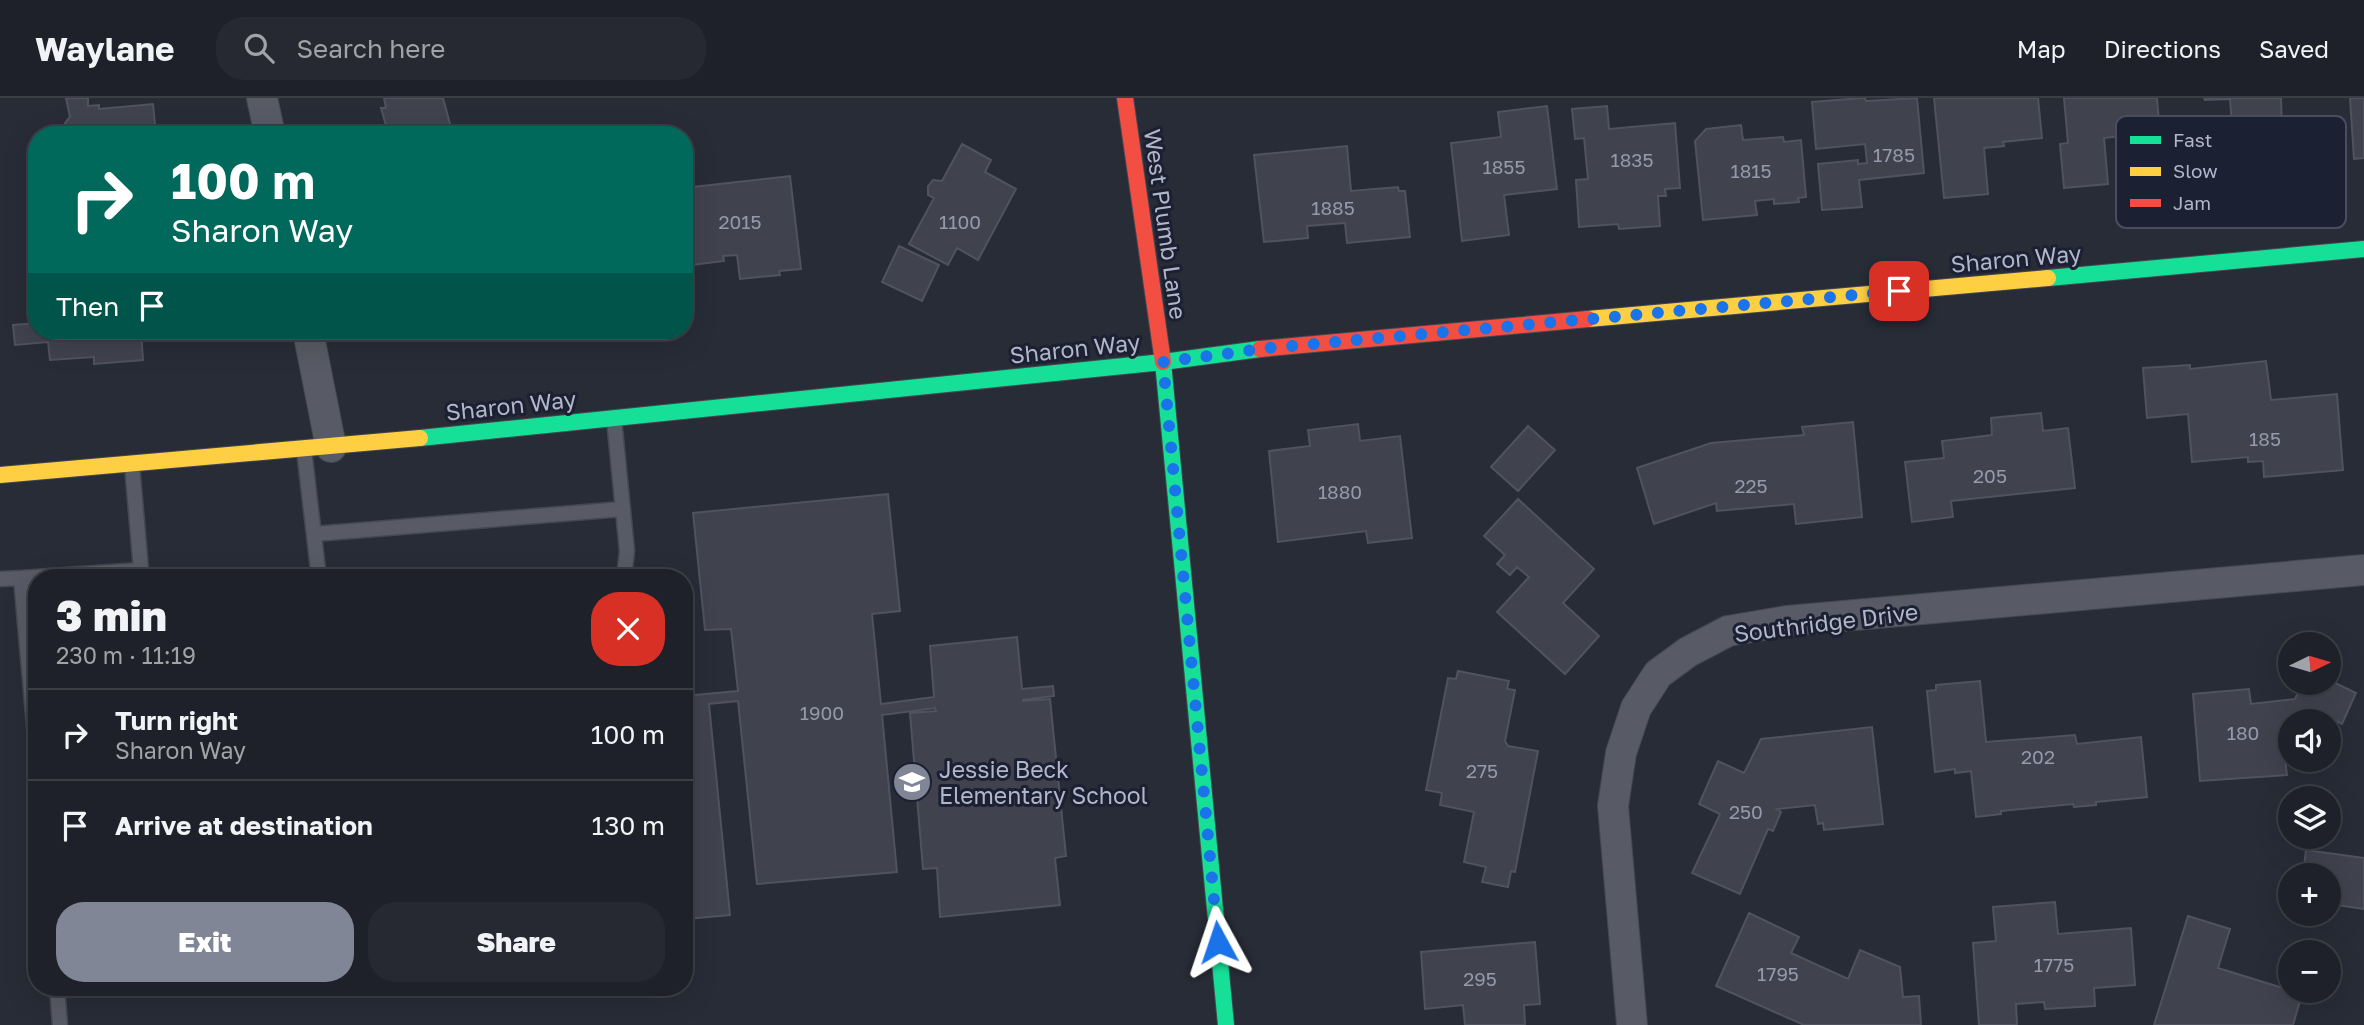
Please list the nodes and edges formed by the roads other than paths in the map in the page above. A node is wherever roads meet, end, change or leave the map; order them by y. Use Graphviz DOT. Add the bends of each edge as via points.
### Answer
graph roads {
  1 [pos="262,98"];
  2 [pos="1125,98"];
  3 [pos="268,126"];
  4 [pos="2364,249"];
  5 [pos="309,340"];
  6 [pos="1163,362"];
  7 [pos="614,418"];
  8 [pos="318,448"];
  9 [pos="132,464"];
  10 [pos="0,475"];
  11 [pos="623,509"];
  12 [pos="314,534"];
  13 [pos="141,569"];
  14 [pos="318,569"];
  15 [pos="625,569"];
  16 [pos="2364,570"];
  17 [pos="21,578"];
  18 [pos="28,578"];
  19 [pos="0,579"];
  20 [pos="28,658"];
  21 [pos="58,996"];
  22 [pos="60,1025"];
  23 [pos="1226,1025"];
  24 [pos="1632,1025"];
  1 -- 3 [label="street"];
  2 -- 6 [label="street, West Plumb Lane"];
  4 -- 6 [label="street, Sharon Way" via="1269,348"];
  5 -- 8 [label="street"];
  6 -- 7 [label="street, Sharon Way"];
  6 -- 23 [label="street, West Plumb Lane"];
  7 -- 8 [label="street, Sharon Way"];
  7 -- 11 [label="lane"];
  8 -- 9 [label="street, Sharon Way"];
  8 -- 12 [label="lane"];
  9 -- 10 [label="street, Sharon Way"];
  9 -- 13 [label="lane"];
  11 -- 12 [label="lane"];
  11 -- 15 [label="lane"];
  12 -- 14 [label="lane"];
  16 -- 24 [label="street, Southridge Drive" via="1787,621 1728,632 1688,652 1658,674 1636,708 1621,753 1613,806"];
  17 -- 18 [label="lane"];
  17 -- 19 [label="lane"];
  17 -- 20 [label="lane"];
  21 -- 22 [label="lane"];
}
